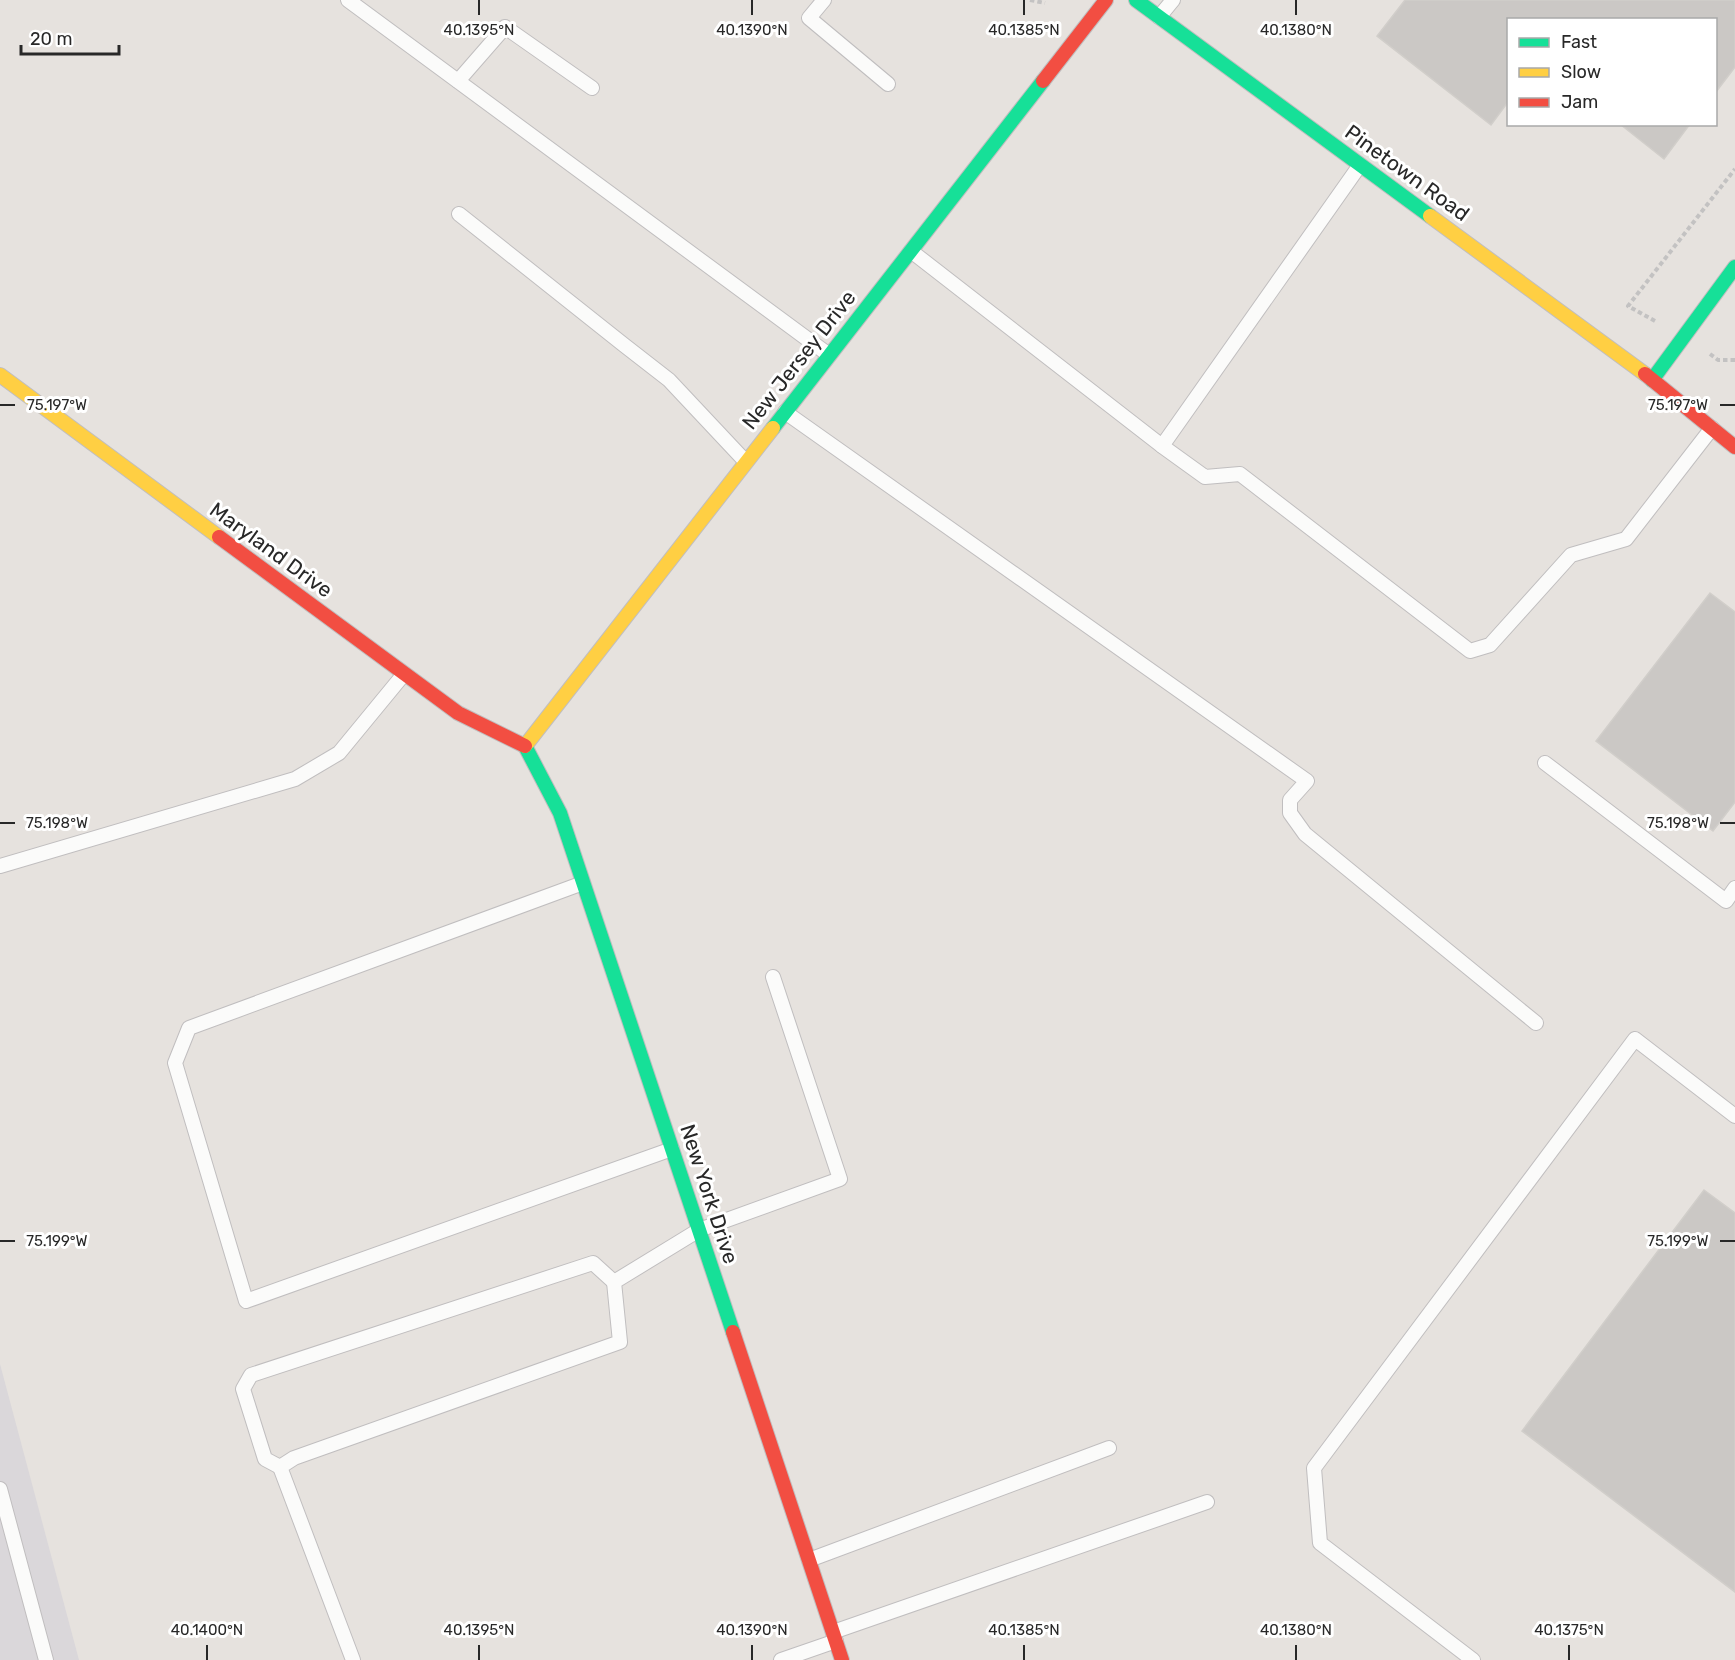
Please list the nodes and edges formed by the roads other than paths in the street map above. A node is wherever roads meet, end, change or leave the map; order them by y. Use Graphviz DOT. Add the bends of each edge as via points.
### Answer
graph roads {
  1 [pos="348,0"];
  2 [pos="824,0"];
  3 [pos="1106,0"];
  4 [pos="1136,0"];
  5 [pos="1173,0"];
  6 [pos="1159,17"];
  7 [pos="458,81"];
  8 [pos="888,84"];
  9 [pos="592,88"];
  10 [pos="1360,165"];
  11 [pos="459,214"];
  12 [pos="911,251"];
  13 [pos="1735,267"];
  14 [pos="829,355"];
  15 [pos="0,375"];
  16 [pos="1652,380"];
  17 [pos="785,412"];
  18 [pos="1712,428"];
  19 [pos="1162,446"];
  20 [pos="1735,447"];
  21 [pos="746,462"];
  22 [pos="404,674"];
  23 [pos="525,746"];
  24 [pos="1545,763"];
  25 [pos="0,866"];
  26 [pos="583,883"];
  27 [pos="1735,888"];
  28 [pos="773,977"];
  29 [pos="1536,1023"];
  30 [pos="1735,1116"];
  31 [pos="672,1149"];
  32 [pos="699,1230"];
  33 [pos="614,1282"];
  34 [pos="1109,1448"];
  35 [pos="280,1467"];
  36 [pos="0,1489"];
  37 [pos="1207,1502"];
  38 [pos="809,1560"];
  39 [pos="834,1637"];
  40 [pos="46,1660"];
  41 [pos="353,1660"];
  42 [pos="781,1660"];
  43 [pos="842,1660"];
  44 [pos="1473,1660"];
  1 -- 7 [label="lane"];
  2 -- 8 [label="lane" via="809,18"];
  3 -- 12 [label="street, New Jersey Drive"];
  4 -- 6 [label="street, Pinetown Road"];
  5 -- 6 [label="lane"];
  6 -- 10 [label="street, Pinetown Road"];
  7 -- 9 [label="lane" via="506,27"];
  7 -- 14 [label="lane"];
  10 -- 16 [label="street, Pinetown Road"];
  10 -- 19 [label="lane"];
  11 -- 21 [label="lane" via="669,380"];
  12 -- 14 [label="street, New Jersey Drive"];
  12 -- 19 [label="lane"];
  13 -- 16 [label="street"];
  14 -- 17 [label="street, New Jersey Drive"];
  15 -- 22 [label="street, Maryland Drive"];
  16 -- 18 [label="street, Pinetown Road"];
  17 -- 21 [label="street, New Jersey Drive"];
  17 -- 29 [label="lane" via="1307,781 1290,800 1290,813 1305,834"];
  18 -- 19 [label="lane" via="1626,539 1571,555 1490,645 1470,651 1240,474 1205,477"];
  18 -- 20 [label="street, Pinetown Road"];
  21 -- 23 [label="street, New Jersey Drive"];
  22 -- 23 [label="street, Maryland Drive" via="458,713"];
  22 -- 25 [label="lane" via="339,753 295,779"];
  23 -- 26 [label="street, New York Drive" via="561,813"];
  24 -- 27 [label="lane" via="1726,901"];
  26 -- 31 [label="street, New York Drive"];
  26 -- 31 [label="lane" via="189,1028 175,1063 246,1300"];
  28 -- 32 [label="lane" via="840,1179"];
  30 -- 44 [label="lane" via="1635,1039 1314,1468 1320,1543"];
  31 -- 32 [label="street, New York Drive"];
  32 -- 33 [label="lane"];
  32 -- 38 [label="street, New York Drive"];
  33 -- 35 [label="lane" via="620,1342 294,1458"];
  33 -- 35 [label="lane" via="593,1263 251,1375 243,1389 265,1459"];
  34 -- 38 [label="lane"];
  35 -- 41 [label="lane"];
  36 -- 40 [label="lane"];
  37 -- 39 [label="lane"];
  38 -- 39 [label="street, New York Drive"];
  39 -- 42 [label="lane"];
  39 -- 43 [label="street, New York Drive"];
}
